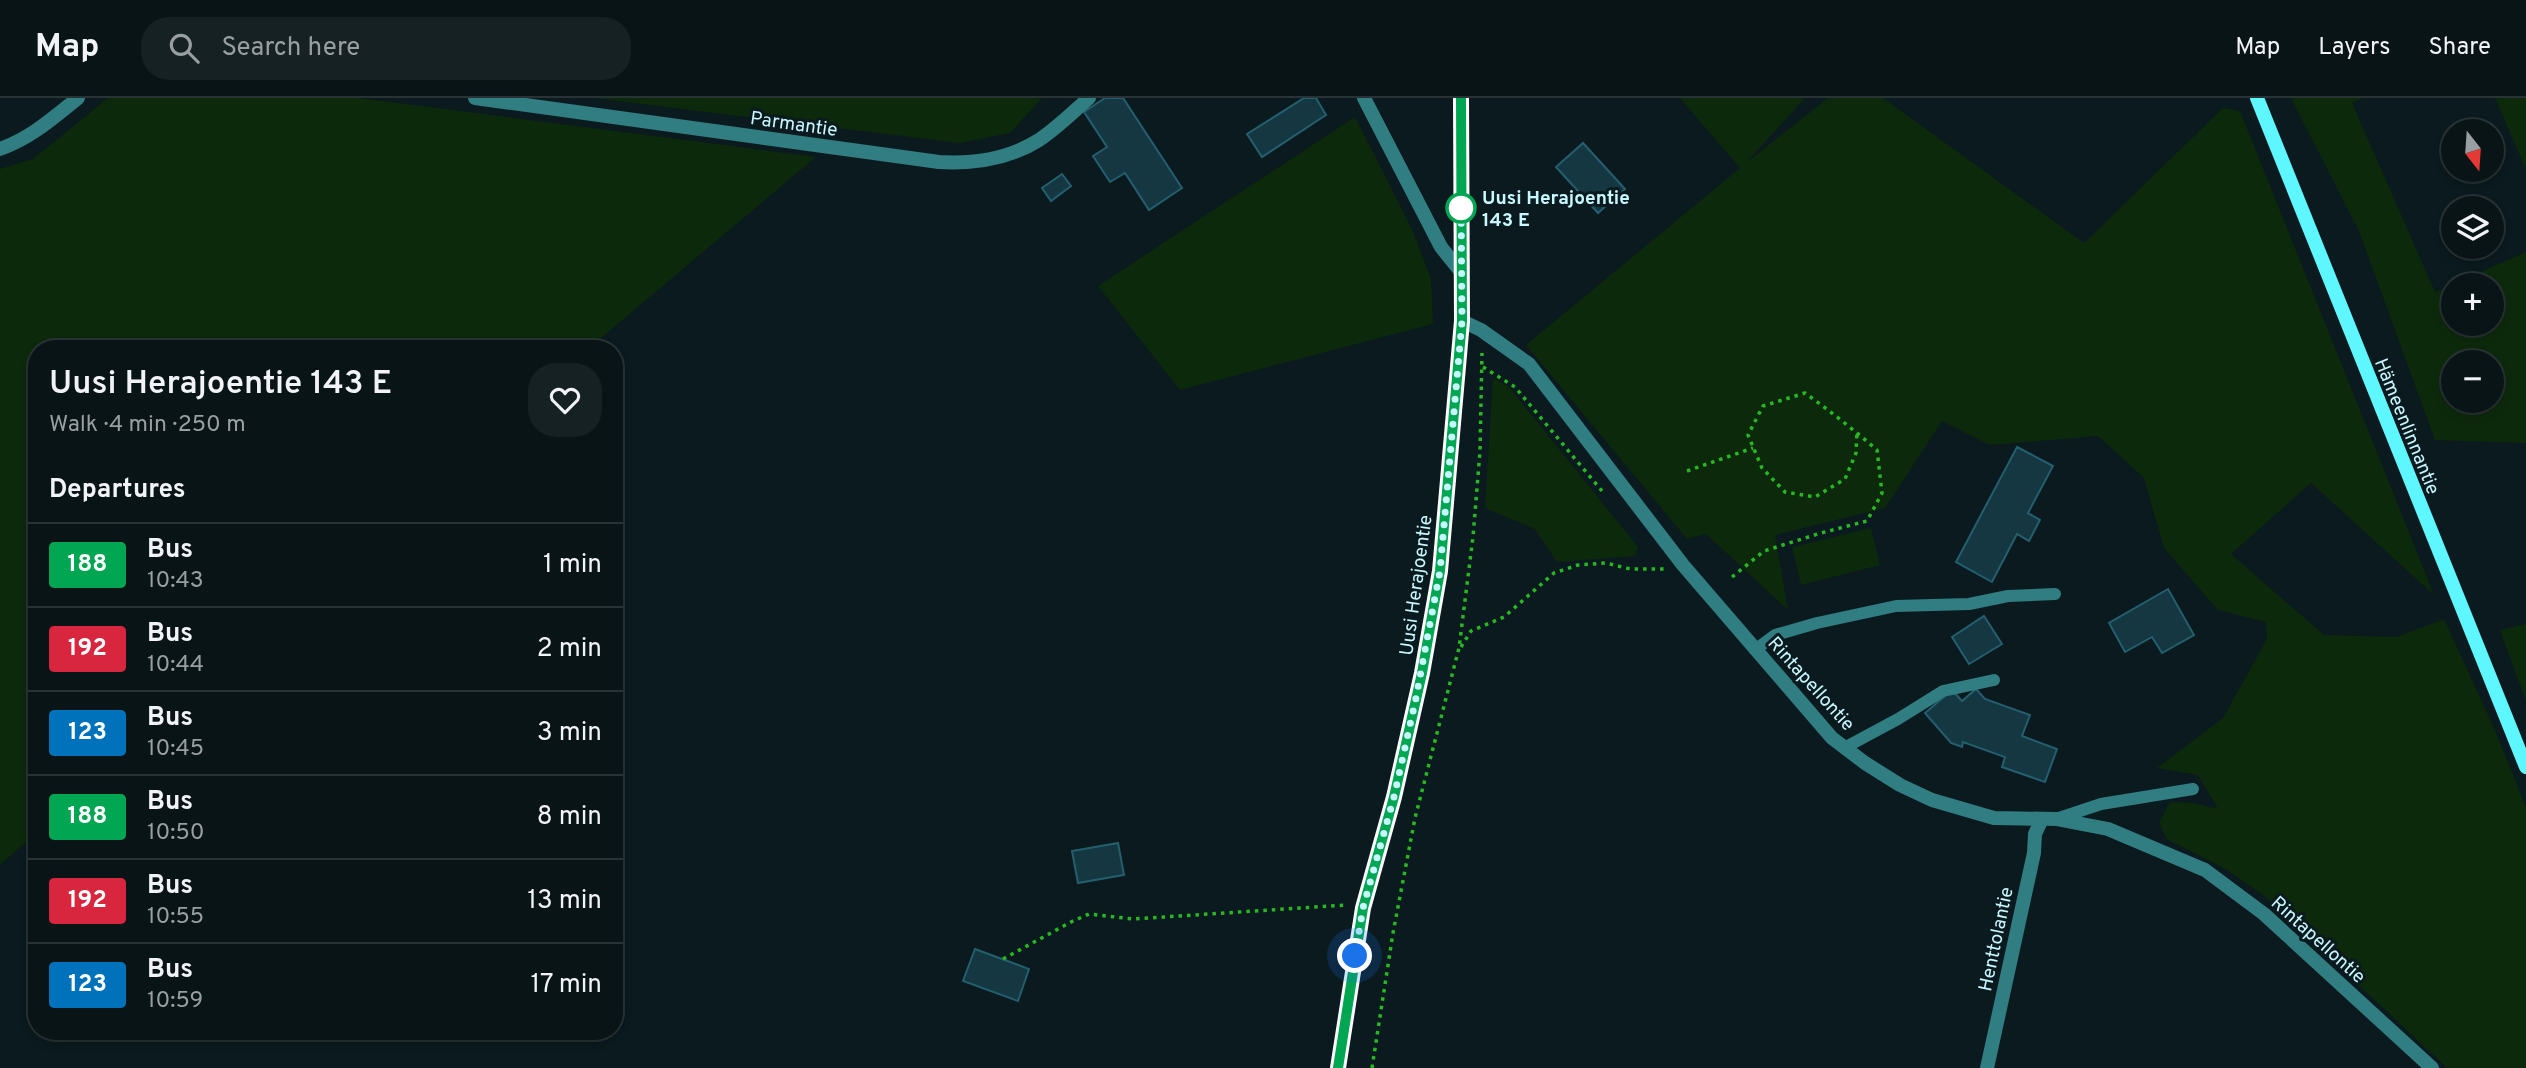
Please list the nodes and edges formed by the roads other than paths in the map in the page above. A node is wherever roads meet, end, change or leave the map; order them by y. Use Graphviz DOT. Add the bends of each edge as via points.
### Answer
graph roads {
  1 [pos="78,98"];
  2 [pos="475,98"];
  3 [pos="1089,98"];
  4 [pos="1364,98"];
  5 [pos="1461,98"];
  6 [pos="2258,98"];
  7 [pos="0,149"];
  8 [pos="1461,272"];
  9 [pos="1462,321"];
  10 [pos="2055,594"];
  11 [pos="1755,650"];
  12 [pos="1994,680"];
  13 [pos="1844,747"];
  14 [pos="2526,767"];
  15 [pos="2193,789"];
  16 [pos="2049,819"];
  17 [pos="1338,1068"];
  18 [pos="1987,1068"];
  19 [pos="2432,1068"];
  1 -- 7 [label="street" via="41,129"];
  2 -- 3 [label="street, Parmantie" via="965,164 999,158 1038,141"];
  4 -- 8 [label="street" via="1441,247"];
  5 -- 8 [label="street, Uusi Herajoentie"];
  6 -- 14 [label="main road, Hämeenlinnantie"];
  8 -- 9 [label="street, Uusi Herajoentie"];
  9 -- 11 [label="street, Rintapellontie" via="1529,364 1683,565"];
  9 -- 17 [label="street, Uusi Herajoentie" via="1440,571 1394,797 1363,908"];
  10 -- 11 [label="lane" via="1896,606 1794,629"];
  11 -- 13 [label="street, Rintapellontie"];
  12 -- 13 [label="lane" via="1943,691"];
  13 -- 16 [label="street, Rintapellontie" via="1900,785 1932,800 1994,818"];
  15 -- 16 [label="lane" via="2101,804"];
  16 -- 18 [label="street, Henttolantie" via="2035,834"];
  16 -- 19 [label="street, Rintapellontie" via="2108,829 2205,870 2264,914"];
}
